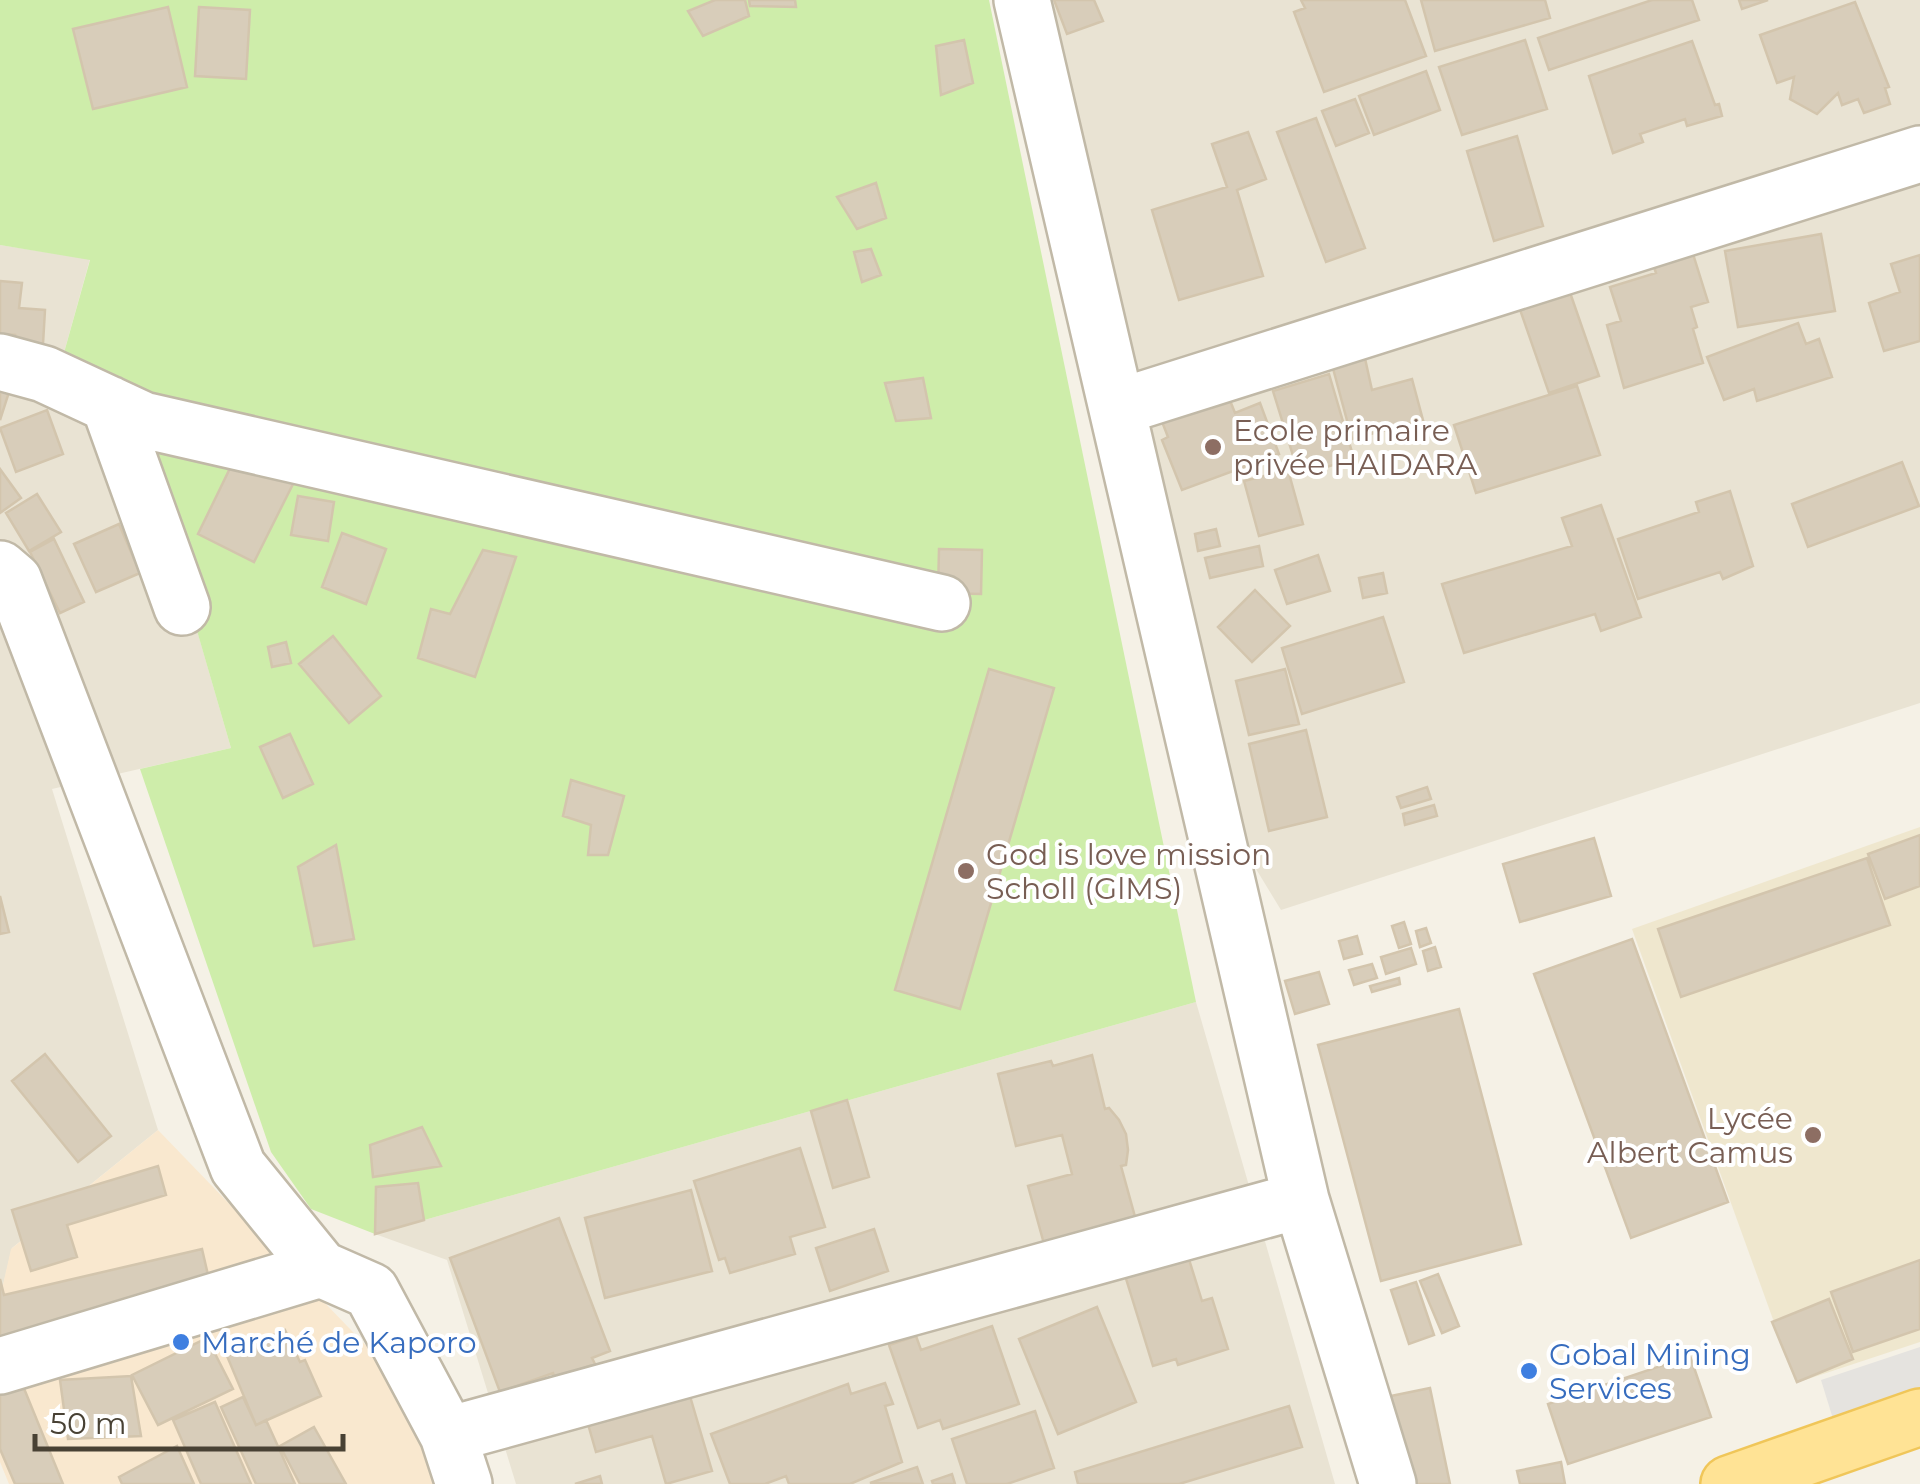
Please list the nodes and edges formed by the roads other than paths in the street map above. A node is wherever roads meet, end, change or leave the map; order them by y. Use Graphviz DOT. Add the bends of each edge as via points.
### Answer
graph roads {
  1 [pos="1022,0"];
  2 [pos="1920,154"];
  3 [pos="0,362"];
  4 [pos="109,404"];
  5 [pos="1118,407"];
  6 [pos="0,569"];
  7 [pos="942,604"];
  8 [pos="182,607"];
  9 [pos="1301,1200"];
  10 [pos="321,1269"];
  11 [pos="0,1366"];
  12 [pos="1920,1417"];
  13 [pos="456,1460"];
  14 [pos="1388,1484"];
  15 [pos="1730,1484"];
  1 -- 5 [label="street"];
  2 -- 5 [label="street"];
  3 -- 4 [label="street"];
  4 -- 7 [label="street" via="143,420"];
  4 -- 8 [label="street"];
  5 -- 9 [label="street"];
  6 -- 10 [label="street" via="14,581 238,1167"];
  9 -- 13 [label="street"];
  9 -- 14 [label="street"];
  10 -- 11 [label="street"];
  10 -- 13 [label="street" via="371,1291"];
  12 -- 15 [label="main road"];
}
